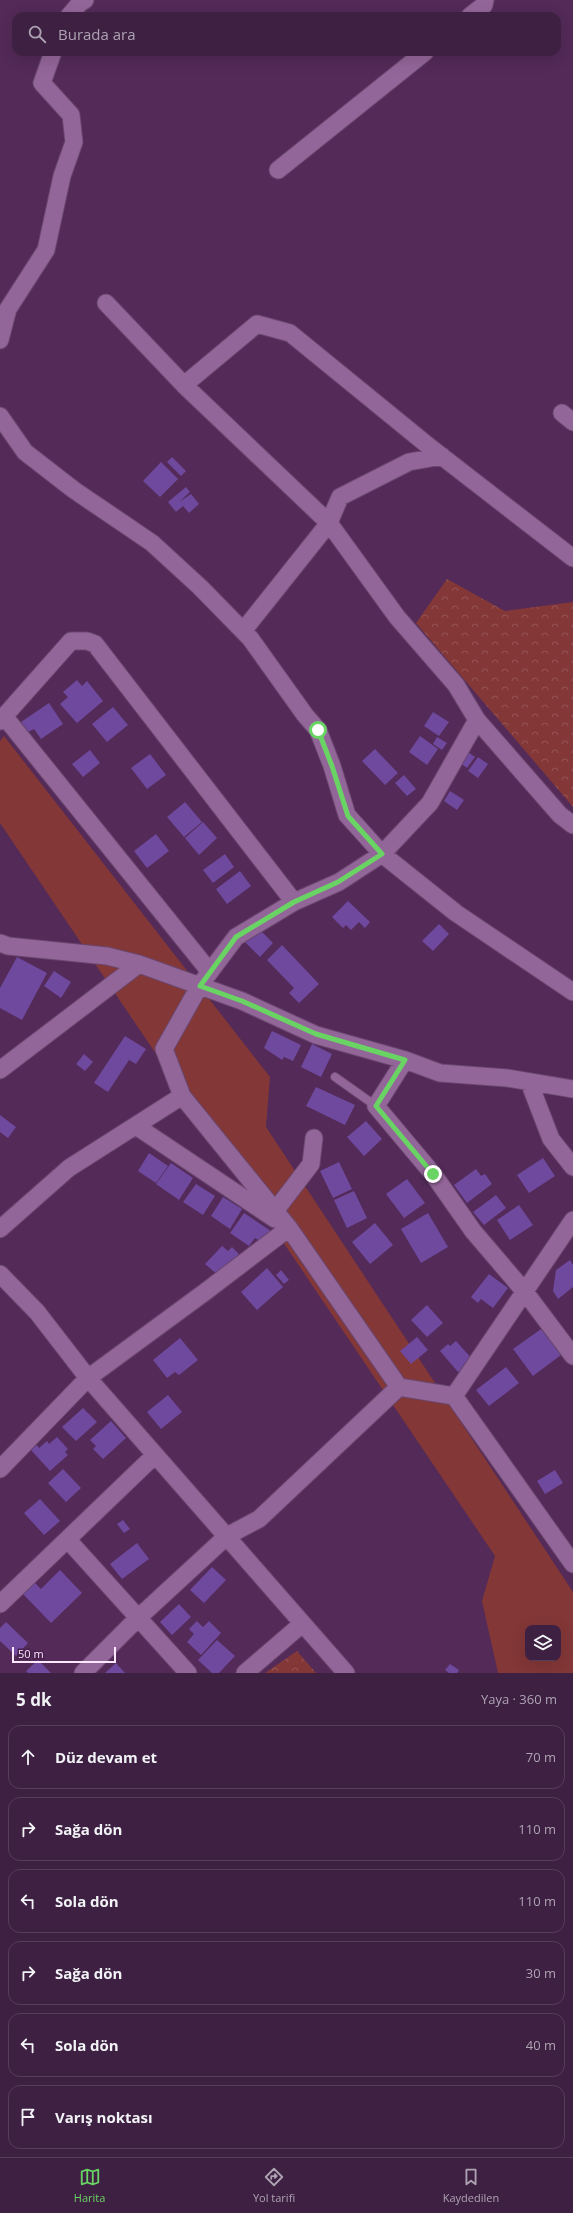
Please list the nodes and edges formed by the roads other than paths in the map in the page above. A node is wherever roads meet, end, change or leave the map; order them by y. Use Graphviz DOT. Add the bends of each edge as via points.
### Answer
graph roads {
  1 [pos="85,0"];
  2 [pos="485,0"];
  3 [pos="72,12"];
  4 [pos="475,12"];
  5 [pos="52,56"];
  6 [pos="420,56"];
  7 [pos="278,170"];
  8 [pos="106,303"];
  9 [pos="0,340"];
  10 [pos="184,385"];
  11 [pos="0,416"];
  12 [pos="442,456"];
  13 [pos="328,524"];
  14 [pos="573,558"];
  15 [pos="243,631"];
  16 [pos="2,718"];
  17 [pos="477,720"];
  18 [pos="573,825"];
  19 [pos="382,854"];
  20 [pos="294,902"];
  21 [pos="0,943"];
  22 [pos="139,964"];
  23 [pos="210,972"];
  24 [pos="200,986"];
  25 [pos="573,992"];
  26 [pos="405,1060"];
  27 [pos="1,1067"];
  28 [pos="335,1077"];
  29 [pos="529,1082"];
  30 [pos="573,1089"];
  31 [pos="182,1096"];
  32 [pos="376,1106"];
  33 [pos="136,1126"];
  34 [pos="314,1138"];
  35 [pos="573,1167"];
  36 [pos="275,1211"];
  37 [pos="573,1220"];
  38 [pos="0,1228"];
  39 [pos="289,1228"];
  40 [pos="0,1274"];
  41 [pos="525,1292"];
  42 [pos="573,1356"];
  43 [pos="88,1378"];
  44 [pos="399,1387"];
  45 [pos="454,1396"];
  46 [pos="155,1455"];
  47 [pos="0,1469"];
  48 [pos="227,1536"];
  49 [pos="68,1540"];
  50 [pos="573,1564"];
  51 [pos="0,1604"];
  52 [pos="138,1618"];
  53 [pos="302,1624"];
  54 [pos="83,1673"];
  55 [pos="188,1673"];
  56 [pos="245,1673"];
  57 [pos="346,1673"];
  1 -- 3 [label="street"];
  2 -- 4 [label="street" via="484,5"];
  5 -- 9 [label="street" via="42,83 71,115 74,142 62,176 46,250 8,309"];
  6 -- 7 [label="street"];
  8 -- 10 [label="street"];
  10 -- 12 [label="street" via="257,324 284,331 290,333"];
  10 -- 13 [label="street"];
  11 -- 15 [label="street" via="25,452 74,490 152,543"];
  12 -- 13 [label="street" via="409,462 340,497"];
  12 -- 14 [label="street"];
  13 -- 15 [label="street"];
  13 -- 17 [label="street" via="398,617 456,685"];
  15 -- 19 [label="street" via="318,730 348,816"];
  16 -- 20 [label="street" via="71,641 95,644"];
  16 -- 23 [label="street"];
  17 -- 18 [label="street" via="560,815"];
  17 -- 19 [label="street" via="430,802"];
  19 -- 20 [label="street" via="338,882"];
  19 -- 25 [label="street" via="456,912"];
  20 -- 23 [label="street" via="236,937"];
  21 -- 22 [label="street" via="8,946 107,956"];
  22 -- 24 [label="street"];
  22 -- 27 [label="street"];
  23 -- 24 [label="street"];
  24 -- 26 [label="street" via="242,1001 316,1034"];
  24 -- 31 [label="street" via="164,1049"];
  26 -- 29 [label="street" via="440,1073"];
  26 -- 32 [label="street"];
  28 -- 32 [label="lane"];
  29 -- 30 [label="street"];
  29 -- 35 [label="street" via="551,1139"];
  31 -- 33 [label="street"];
  31 -- 36 [label="street"];
  32 -- 41 [label="street" via="433,1174 473,1231"];
  33 -- 38 [label="street" via="69,1168"];
  33 -- 39 [label="street"];
  34 -- 36 [label="street" via="310,1164"];
  36 -- 39 [label="street"];
  37 -- 41 [label="street"];
  39 -- 43 [label="street"];
  39 -- 44 [label="street"];
  40 -- 43 [label="street" via="37,1312"];
  41 -- 42 [label="street"];
  41 -- 45 [label="street"];
  43 -- 46 [label="street"];
  43 -- 47 [label="street"];
  44 -- 45 [label="street"];
  44 -- 48 [label="street" via="259,1519"];
  45 -- 50 [label="street"];
  46 -- 48 [label="street"];
  46 -- 49 [label="street"];
  48 -- 52 [label="street"];
  48 -- 53 [label="street"];
  49 -- 51 [label="street"];
  49 -- 52 [label="street"];
  52 -- 54 [label="street"];
  52 -- 55 [label="street"];
  53 -- 56 [label="street"];
  53 -- 57 [label="street"];
}
